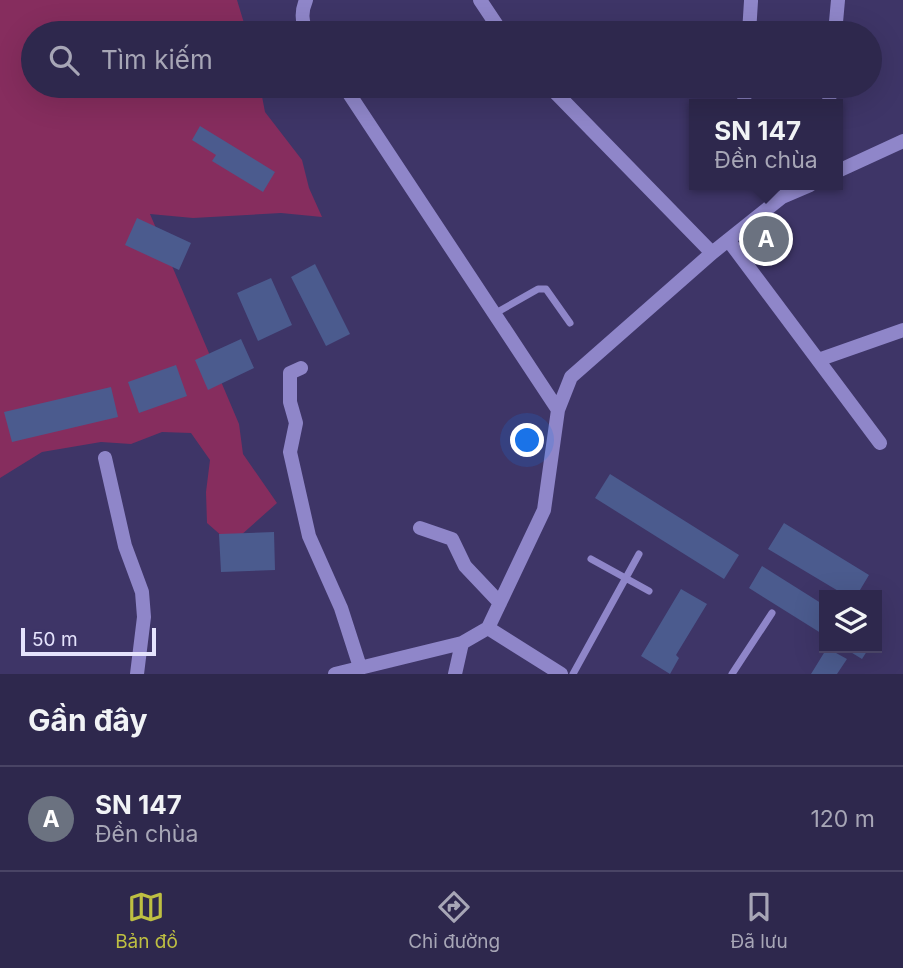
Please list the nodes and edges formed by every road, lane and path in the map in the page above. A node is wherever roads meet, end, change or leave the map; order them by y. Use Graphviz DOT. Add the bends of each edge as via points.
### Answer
graph roads {
  1 [pos="306,0"];
  2 [pos="480,0"];
  3 [pos="838,0"];
  4 [pos="751,1"];
  5 [pos="303,21"];
  6 [pos="494,21"];
  7 [pos="750,21"];
  8 [pos="836,21"];
  9 [pos="352,98"];
  10 [pos="561,98"];
  11 [pos="903,141"];
  12 [pos="843,169"];
  13 [pos="799,190"];
  14 [pos="729,241"];
  15 [pos="712,254"];
  16 [pos="493,314"];
  17 [pos="570,323"];
  18 [pos="903,330"];
  19 [pos="818,360"];
  20 [pos="301,369"];
  21 [pos="558,410"];
  22 [pos="880,443"];
  23 [pos="105,458"];
  24 [pos="420,528"];
  25 [pos="639,554"];
  26 [pos="592,559"];
  27 [pos="626,578"];
  28 [pos="649,591"];
  29 [pos="500,603"];
  30 [pos="772,613"];
  31 [pos="488,628"];
  32 [pos="462,643"];
  33 [pos="360,667"];
  34 [pos="137,674"];
  35 [pos="335,674"];
  36 [pos="455,674"];
  37 [pos="561,674"];
  38 [pos="573,674"];
  39 [pos="733,674"];
  1 -- 5 [label="street"];
  2 -- 6 [label="street"];
  3 -- 8 [label="street"];
  4 -- 7 [label="street"];
  9 -- 16 [label="street"];
  10 -- 15 [label="street"];
  11 -- 12 [label="street"];
  13 -- 14 [label="street" via="782,198"];
  14 -- 15 [label="street"];
  14 -- 19 [label="street"];
  15 -- 21 [label="street" via="571,377"];
  16 -- 17 [label="lane" via="537,289 546,289"];
  16 -- 21 [label="street"];
  18 -- 19 [label="street"];
  19 -- 22 [label="street"];
  20 -- 33 [label="street" via="290,373 288,381 296,423 290,452 309,537 341,608"];
  21 -- 29 [label="street" via="544,510"];
  23 -- 34 [label="street" via="125,546 142,592 144,617"];
  24 -- 29 [label="street" via="452,539 465,566"];
  25 -- 27 [label="lane"];
  26 -- 27 [label="lane"];
  27 -- 28 [label="lane"];
  27 -- 38 [label="lane"];
  29 -- 31 [label="street"];
  30 -- 39 [label="lane"];
  31 -- 32 [label="street"];
  31 -- 37 [label="street"];
  32 -- 33 [label="street"];
  32 -- 36 [label="street"];
  33 -- 35 [label="street"];
}
